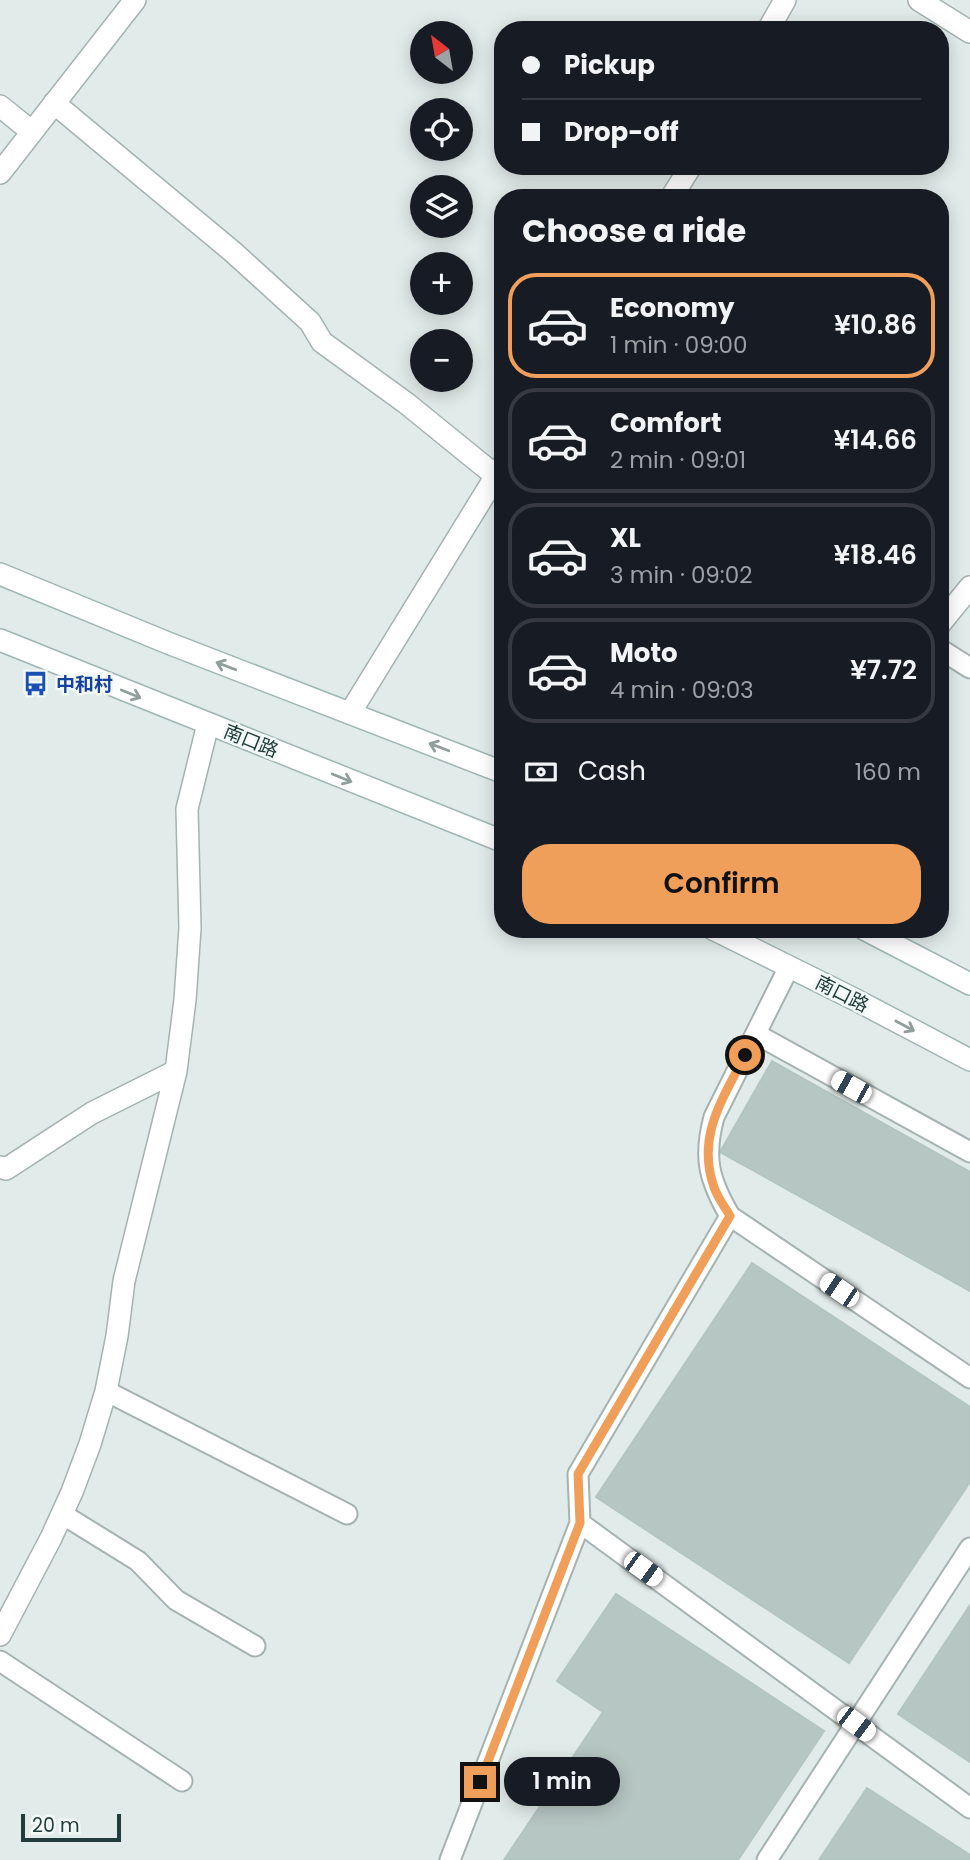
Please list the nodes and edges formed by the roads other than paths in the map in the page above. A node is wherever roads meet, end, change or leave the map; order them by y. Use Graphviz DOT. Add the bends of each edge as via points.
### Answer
graph roads {
  1 [pos="135,0"];
  2 [pos="785,0"];
  3 [pos="919,0"];
  4 [pos="773,21"];
  5 [pos="970,32"];
  6 [pos="54,103"];
  7 [pos="0,106"];
  8 [pos="31,131"];
  9 [pos="0,173"];
  10 [pos="494,467"];
  11 [pos="494,479"];
  12 [pos="0,574"];
  13 [pos="970,587"];
  14 [pos="949,613"];
  15 [pos="0,640"];
  16 [pos="949,655"];
  17 [pos="970,668"];
  18 [pos="350,713"];
  19 [pos="208,724"];
  20 [pos="494,769"];
  21 [pos="494,838"];
  22 [pos="731,938"];
  23 [pos="881,938"];
  24 [pos="789,967"];
  25 [pos="970,984"];
  26 [pos="756,1034"];
  27 [pos="970,1060"];
  28 [pos="176,1071"];
  29 [pos="970,1152"];
  30 [pos="0,1167"];
  31 [pos="730,1216"];
  32 [pos="970,1378"];
  33 [pos="106,1391"];
  34 [pos="62,1514"];
  35 [pos="347,1514"];
  36 [pos="580,1523"];
  37 [pos="970,1548"];
  38 [pos="0,1635"];
  39 [pos="255,1646"];
  40 [pos="0,1661"];
  41 [pos="856,1724"];
  42 [pos="182,1781"];
  43 [pos="970,1808"];
  44 [pos="450,1860"];
  45 [pos="767,1860"];
  1 -- 6 [label="street"];
  2 -- 4 [label="street"];
  3 -- 5 [label="street"];
  6 -- 8 [label="street"];
  6 -- 10 [label="street" via="233,252 310,322 322,342"];
  7 -- 8 [label="street"];
  8 -- 9 [label="street"];
  11 -- 18 [label="street"];
  18 -- 12 [label="street, one-way"];
  13 -- 14 [label="street"];
  15 -- 19 [label="street, 南口路, one-way"];
  16 -- 17 [label="lane"];
  20 -- 18 [label="street, one-way"];
  19 -- 21 [label="street, 南口路, one-way"];
  19 -- 28 [label="street" via="187,809 190,928"];
  22 -- 24 [label="street, 南口路"];
  23 -- 25 [label="street"];
  24 -- 26 [label="lane"];
  24 -- 27 [label="street, 南口路, one-way"];
  26 -- 29 [label="lane"];
  26 -- 31 [label="lane" via="714,1117 708,1139 714,1189"];
  28 -- 30 [label="street" via="92,1113 6,1169"];
  28 -- 33 [label="street" via="124,1281"];
  31 -- 32 [label="lane"];
  31 -- 36 [label="lane" via="578,1474"];
  33 -- 34 [label="street"];
  33 -- 35 [label="lane"];
  34 -- 38 [label="street"];
  34 -- 39 [label="lane" via="138,1561 176,1600"];
  36 -- 41 [label="lane"];
  36 -- 44 [label="lane"];
  37 -- 41 [label="lane"];
  40 -- 42 [label="lane"];
  41 -- 43 [label="lane"];
  41 -- 45 [label="lane"];
}
